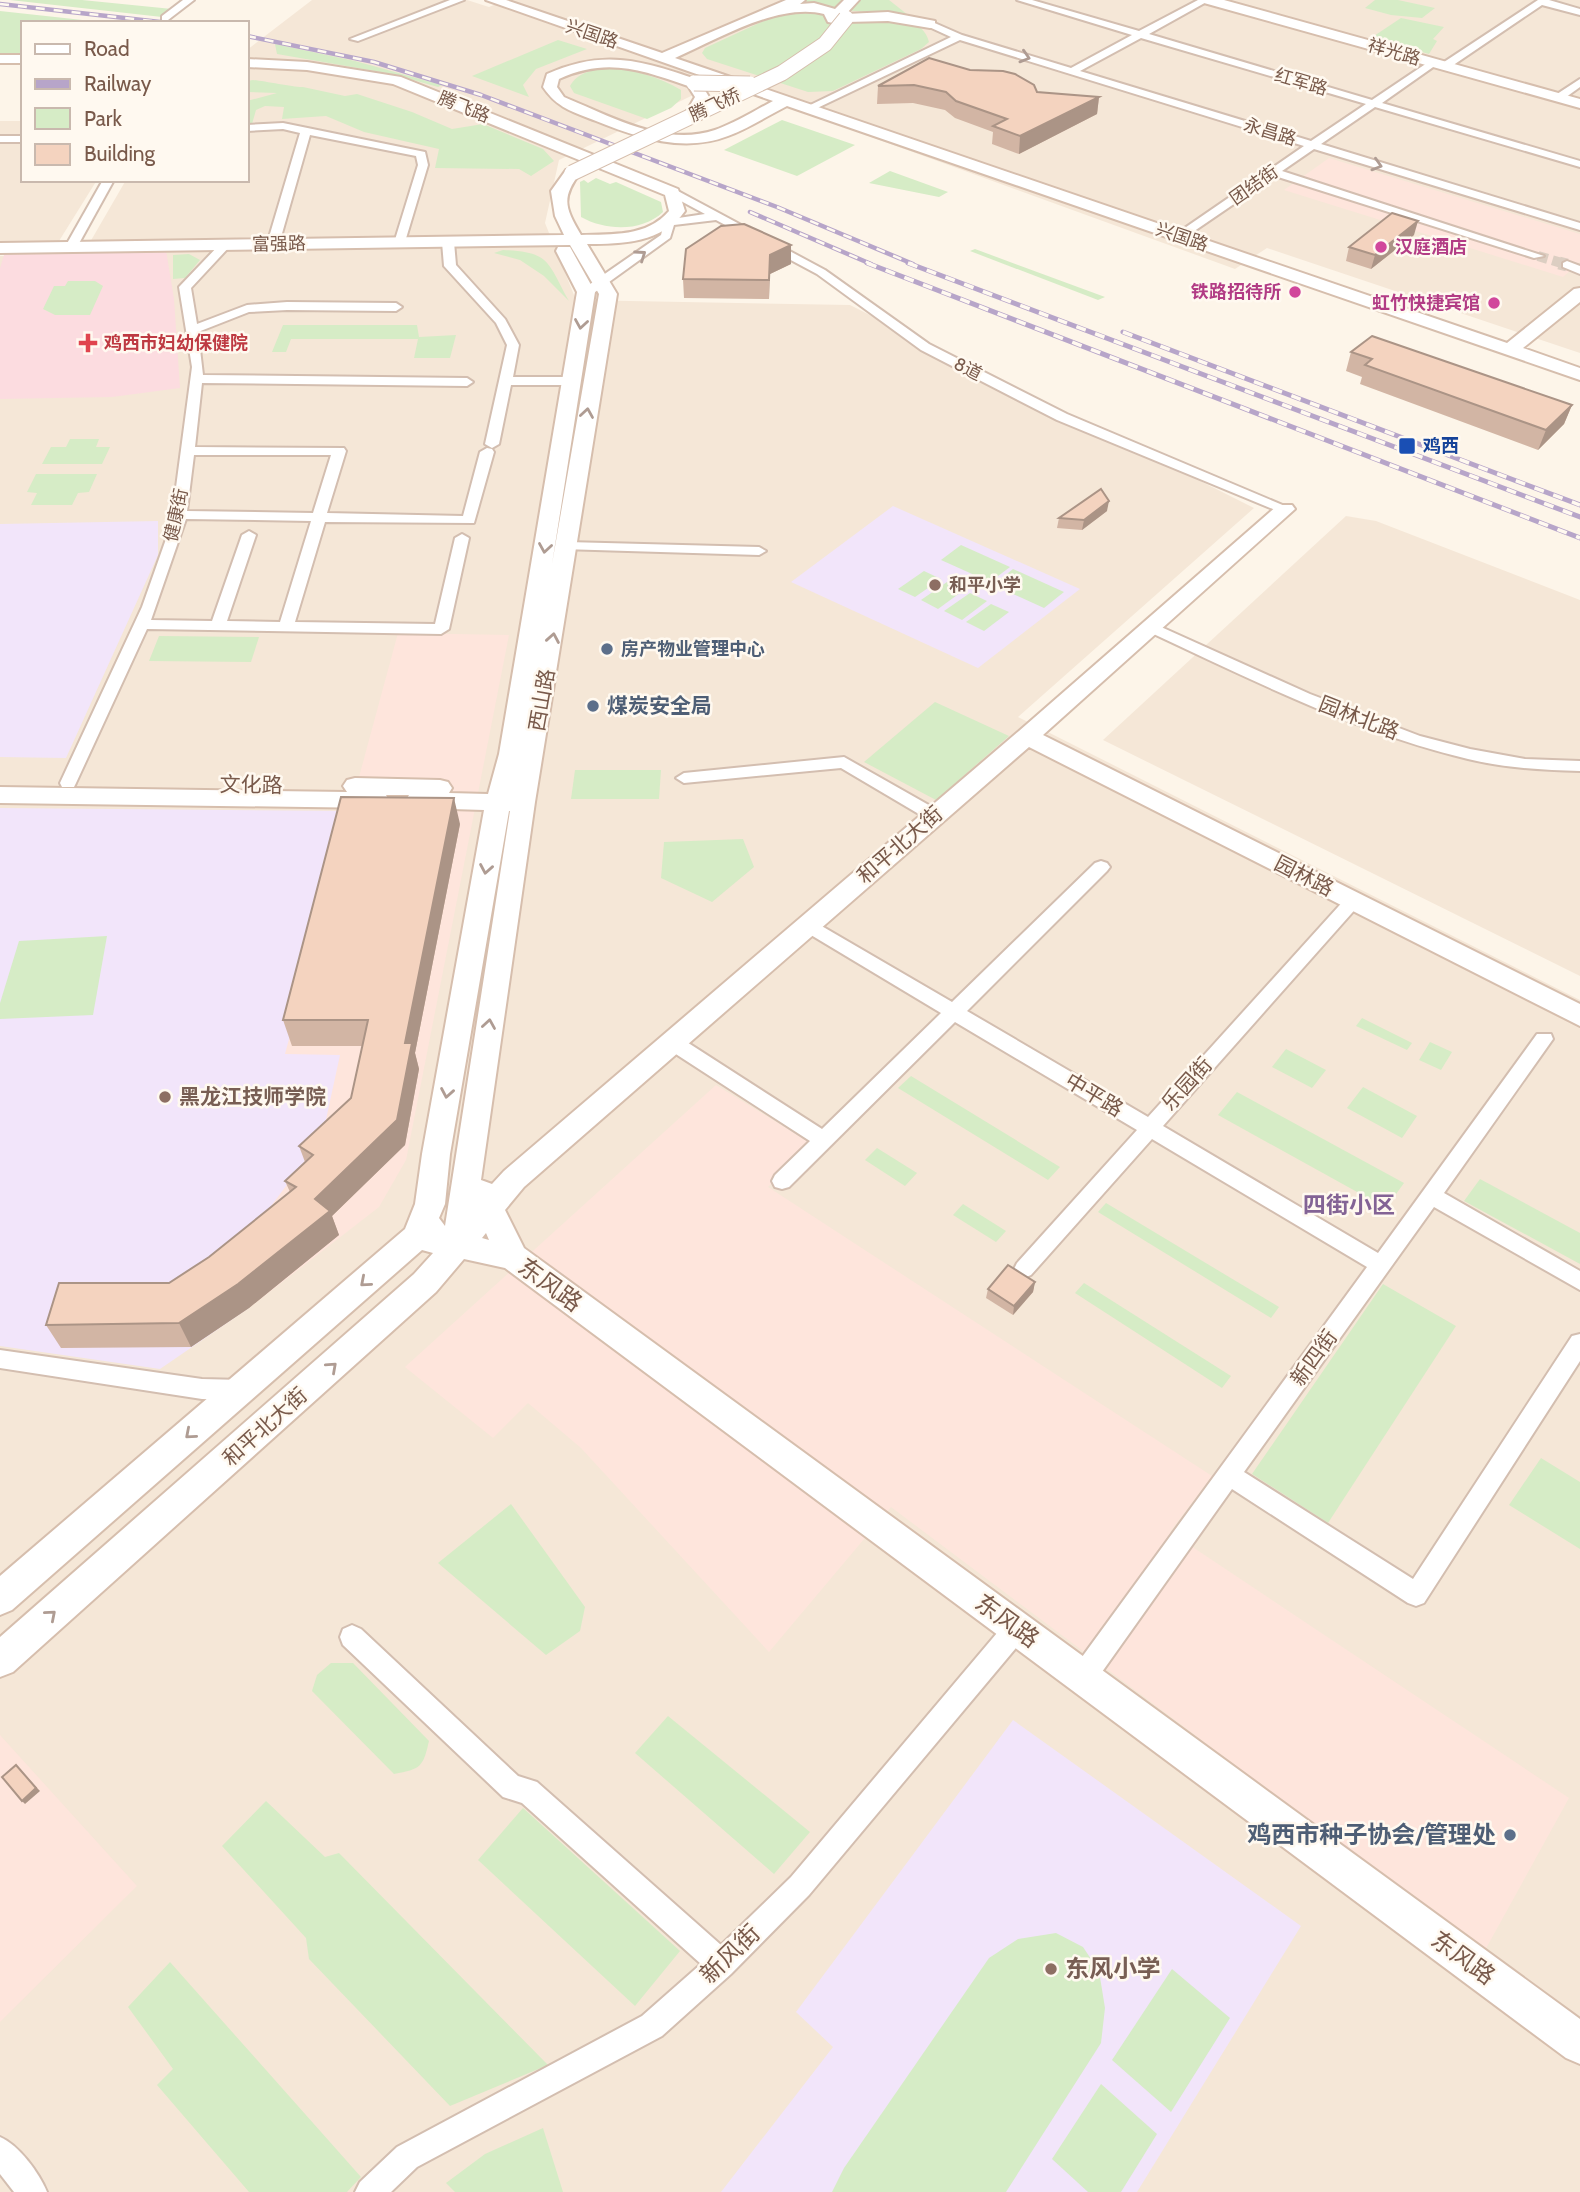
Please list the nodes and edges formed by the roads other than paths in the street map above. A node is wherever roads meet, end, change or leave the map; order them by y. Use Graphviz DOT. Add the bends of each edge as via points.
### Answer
graph roads {
  1 [pos="188,0"];
  2 [pos="459,0"];
  3 [pos="493,0"];
  4 [pos="798,0"];
  5 [pos="852,0"];
  6 [pos="866,0"];
  7 [pos="897,0"];
  8 [pos="1022,0"];
  9 [pos="1207,0"];
  10 [pos="1543,1"];
  11 [pos="776,10"];
  12 [pos="1580,12"];
  13 [pos="165,18"];
  14 [pos="839,19"];
  15 [pos="930,24"];
  16 [pos="1141,35"];
  17 [pos="960,37"];
  18 [pos="355,39"];
  19 [pos="663,58"];
  20 [pos="0,59"];
  21 [pos="21,59"];
  22 [pos="248,63"];
  23 [pos="1439,64"];
  24 [pos="1073,71"];
  25 [pos="693,75"];
  26 [pos="1580,82"];
  27 [pos="752,84"];
  28 [pos="1558,98"];
  29 [pos="783,102"];
  30 [pos="1373,103"];
  31 [pos="1580,104"];
  32 [pos="807,109"];
  33 [pos="694,112"];
  34 [pos="248,128"];
  35 [pos="306,131"];
  36 [pos="0,139"];
  37 [pos="21,139"];
  38 [pos="1311,145"];
  39 [pos="1580,164"];
  40 [pos="568,172"];
  41 [pos="1272,172"];
  42 [pos="108,182"];
  43 [pos="672,192"];
  44 [pos="720,216"];
  45 [pos="669,222"];
  46 [pos="1580,228"];
  47 [pos="1180,236"];
  48 [pos="565,239"];
  49 [pos="448,242"];
  50 [pos="400,243"];
  51 [pos="273,244"];
  52 [pos="225,245"];
  53 [pos="0,247"];
  54 [pos="71,247"];
  55 [pos="1538,256"];
  56 [pos="1567,265"];
  57 [pos="1580,270"];
  58 [pos="595,286"];
  59 [pos="1580,293"];
  60 [pos="1580,306"];
  61 [pos="396,307"];
  62 [pos="192,330"];
  63 [pos="1516,352"];
  64 [pos="1580,374"];
  65 [pos="197,379"];
  66 [pos="506,381"];
  67 [pos="572,381"];
  68 [pos="467,382"];
  69 [pos="187,451"];
  70 [pos="1285,509"];
  71 [pos="180,515"];
  72 [pos="319,517"];
  73 [pos="249,536"];
  74 [pos="462,538"];
  75 [pos="567,546"];
  76 [pos="759,551"];
  77 [pos="141,624"];
  78 [pos="218,625"];
  79 [pos="286,626"];
  80 [pos="1150,627"];
  81 [pos="1027,736"];
  82 [pos="1580,766"];
  83 [pos="684,778"];
  84 [pos="0,782"];
  85 [pos="51,787"];
  86 [pos="0,795"];
  87 [pos="512,799"];
  88 [pos="935,816"];
  89 [pos="1101,867"];
  90 [pos="1353,901"];
  91 [pos="807,925"];
  92 [pos="954,1012"];
  93 [pos="1580,1016"];
  94 [pos="1544,1039"];
  95 [pos="672,1042"];
  96 [pos="1149,1127"];
  97 [pos="823,1140"];
  98 [pos="782,1181"];
  99 [pos="1431,1196"];
  100 [pos="454,1217"];
  101 [pos="513,1257"];
  102 [pos="1381,1265"];
  103 [pos="1024,1269"];
  104 [pos="1580,1281"];
  105 [pos="1580,1343"];
  106 [pos="0,1359"];
  107 [pos="242,1390"];
  108 [pos="1229,1475"];
  109 [pos="0,1598"];
  110 [pos="1017,1628"];
  111 [pos="352,1637"];
  112 [pos="0,1660"];
  113 [pos="1083,1677"];
  114 [pos="722,1964"];
  115 [pos="1580,2043"];
  116 [pos="0,2151"];
  117 [pos="32,2192"];
  118 [pos="370,2192"];
  1 -- 13 [label="street"];
  2 -- 18 [label="street"];
  3 -- 19 [label="main road, 兴国路"];
  4 -- 11 [label="main road"];
  5 -- 14 [label="main road"];
  6 -- 14 [label="main road"];
  7 -- 15 [label="main road"];
  8 -- 16 [label="street, 红军路"];
  9 -- 16 [label="street"];
  9 -- 23 [label="main road, 祥光路"];
  10 -- 12 [label="street"];
  10 -- 23 [label="street, 团结街"];
  11 -- 14 [label="main road" via="814,7"];
  11 -- 19 [label="main road"];
  14 -- 15 [label="main road" via="889,15"];
  14 -- 27 [label="main road, 腾飞桥, bridge" via="825,44 805,59"];
  15 -- 17 [label="street, 永昌路"];
  16 -- 24 [label="street"];
  16 -- 30 [label="street, 红军路"];
  17 -- 24 [label="street, 永昌路, one-way"];
  17 -- 32 [label="street"];
  19 -- 25 [label="main road, 兴国路"];
  20 -- 21 [label="main road"];
  22 -- 43 [label="main road, 腾飞路" via="307,66 396,80"];
  23 -- 28 [label="main road, 祥光路"];
  23 -- 30 [label="street, 团结街"];
  24 -- 38 [label="street, 永昌路"];
  25 -- 27 [label="main road, bridge"];
  25 -- 29 [label="main road, 兴国路"];
  25 -- 29 [label="main road" via="633,62 600,61 568,68 552,77 550,87 559,100 654,137 683,139 715,135"];
  25 -- 33 [label="main road" via="702,97"];
  26 -- 28 [label="street"];
  27 -- 33 [label="main road, 腾飞桥, bridge"];
  28 -- 31 [label="main road, 祥光路"];
  29 -- 32 [label="main road, 兴国路"];
  30 -- 38 [label="street, 团结街"];
  30 -- 39 [label="street, 红军路"];
  32 -- 47 [label="main road, 兴国路"];
  33 -- 40 [label="main road, 腾飞桥"];
  34 -- 35 [label="street" via="283,126"];
  35 -- 50 [label="street" via="421,154 424,165"];
  35 -- 51 [label="street"];
  36 -- 37 [label="street"];
  38 -- 41 [label="street, 团结街"];
  38 -- 46 [label="street, 永昌路, one-way"];
  40 -- 48 [label="main road, 西山路" via="559,189"];
  41 -- 47 [label="street, 团结街"];
  41 -- 55 [label="street"];
  42 -- 54 [label="street"];
  43 -- 44 [label="street, 8道"];
  43 -- 45 [label="main road" via="677,211"];
  44 -- 45 [label="street"];
  44 -- 70 [label="street, 8道" via="821,272 938,354 1062,417"];
  45 -- 48 [label="main road, 富强路" via="646,235"];
  58 -- 45 [label="street, one-way" via="666,236"];
  47 -- 63 [label="main road, 兴国路"];
  48 -- 49 [label="main road, 富强路"];
  48 -- 58 [label="main road, 西山路"];
  49 -- 50 [label="main road, 富强路"];
  49 -- 66 [label="street" via="450,266 501,322 511,340"];
  50 -- 51 [label="main road, 富强路"];
  51 -- 52 [label="main road, 富强路"];
  52 -- 54 [label="main road, 富强路"];
  52 -- 62 [label="street, 健康街" via="185,287"];
  53 -- 54 [label="main road, 富强路"];
  56 -- 57 [label="street"];
  58 -- 67 [label="main road, 西山路, one-way"];
  75 -- 58 [label="main road, 西山路, one-way" via="608,295"];
  59 -- 63 [label="main road"];
  60 -- 63 [label="main road"];
  61 -- 62 [label="street" via="247,309"];
  62 -- 65 [label="street, 健康街"];
  63 -- 64 [label="main road, 兴国路"];
  65 -- 68 [label="street"];
  65 -- 69 [label="street, 健康街"];
  66 -- 67 [label="street"];
  66 -- 72 [label="street" via="469,520"];
  67 -- 87 [label="main road, 西山路, one-way" via="512,754"];
  69 -- 71 [label="street, 健康街"];
  69 -- 72 [label="street" via="339,451"];
  70 -- 80 [label="main road, 和平北大街"];
  71 -- 72 [label="street"];
  71 -- 77 [label="street, 健康街"];
  72 -- 79 [label="street"];
  73 -- 78 [label="street"];
  74 -- 79 [label="street" via="441,629"];
  75 -- 76 [label="street"];
  87 -- 75 [label="main road, 西山路, one-way"];
  77 -- 78 [label="street"];
  77 -- 85 [label="street, 健康街"];
  78 -- 79 [label="street"];
  80 -- 81 [label="main road, 和平北大街"];
  80 -- 82 [label="street, 园林北路" via="1380,729 1503,760"];
  81 -- 88 [label="main road, 和平北大街"];
  81 -- 90 [label="main road, 园林路"];
  83 -- 88 [label="street" via="844,762"];
  84 -- 85 [label="main road, 文化路"];
  85 -- 86 [label="main road, 文化路"];
  85 -- 87 [label="main road, 文化路"];
  100 -- 87 [label="main road, 西山路, one-way" via="468,1164"];
  87 -- 100 [label="main road, 西山路, one-way" via="438,1141"];
  88 -- 91 [label="main road, 和平北大街"];
  89 -- 92 [label="street"];
  90 -- 93 [label="main road, 园林路"];
  90 -- 96 [label="street, 乐园街"];
  91 -- 92 [label="street, 中平路"];
  91 -- 95 [label="main road, 和平北大街"];
  92 -- 96 [label="street, 中平路"];
  92 -- 97 [label="street"];
  94 -- 99 [label="street, 新四街"];
  95 -- 97 [label="street"];
  95 -- 100 [label="main road, 和平北大街" via="514,1179"];
  96 -- 102 [label="street, 中平路"];
  96 -- 103 [label="street, 乐园街"];
  97 -- 98 [label="street"];
  99 -- 102 [label="street, 新四街"];
  99 -- 104 [label="street"];
  100 -- 101 [label="main road, 东风路"];
  100 -- 101 [label="main road"];
  100 -- 107 [label="main road, 和平北大街, one-way"];
  112 -- 100 [label="main road, 和平北大街, one-way" via="425,1283"];
  101 -- 110 [label="main road, 东风路"];
  102 -- 108 [label="street, 新四街"];
  105 -- 108 [label="street" via="1416,1595"];
  106 -- 107 [label="street" via="202,1389"];
  107 -- 109 [label="main road, 和平北大街, one-way"];
  108 -- 113 [label="street, 新四街"];
  110 -- 113 [label="main road, 东风路"];
  110 -- 114 [label="street, 新风街" via="800,1886"];
  111 -- 114 [label="street" via="512,1788 528,1791"];
  113 -- 115 [label="main road, 东风路"];
  114 -- 118 [label="street, 新风街" via="652,2026 407,2157"];
  116 -- 117 [label="street"];
}
